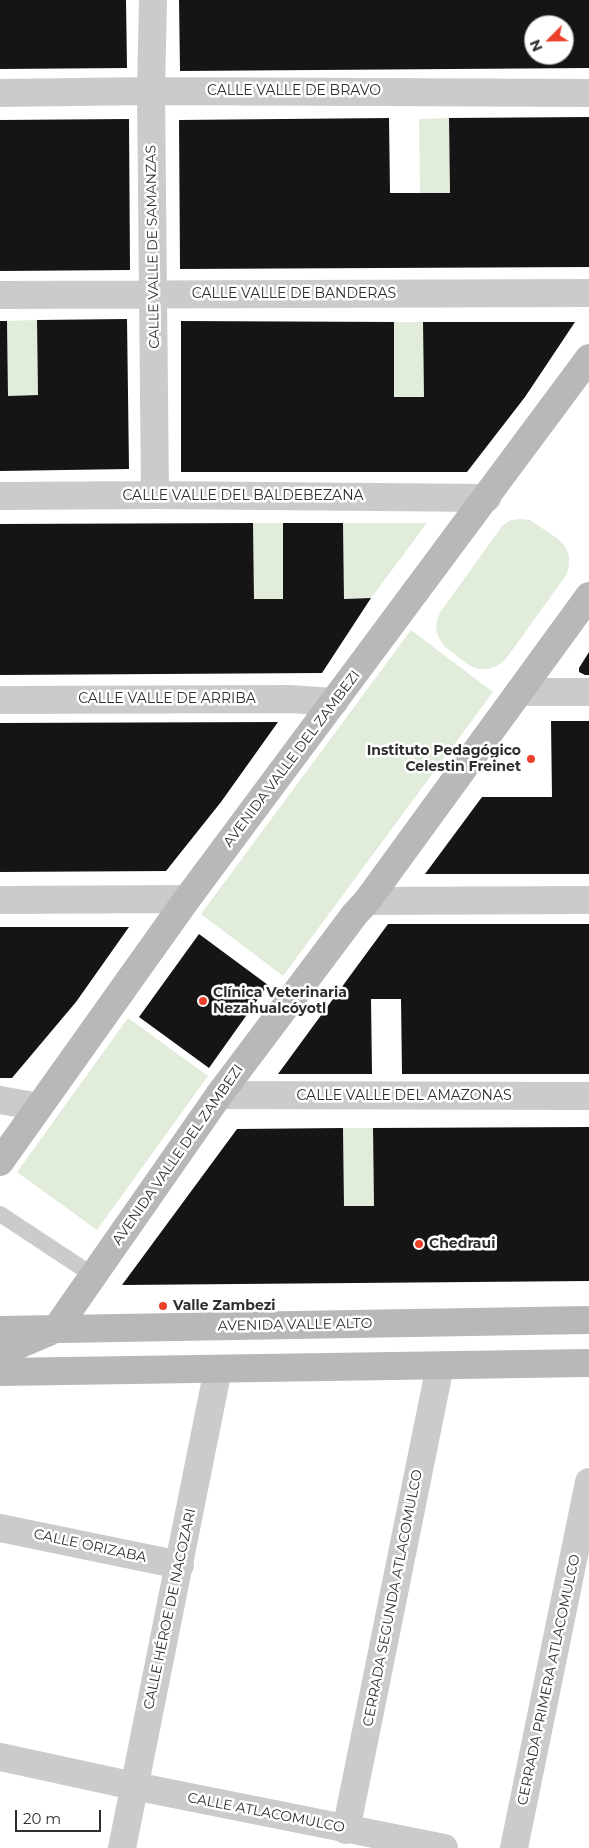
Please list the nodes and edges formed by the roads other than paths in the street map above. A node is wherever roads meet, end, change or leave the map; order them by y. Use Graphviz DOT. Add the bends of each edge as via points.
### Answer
graph roads {
  1 [pos="153,0"];
  2 [pos="151,90"];
  3 [pos="0,93"];
  4 [pos="589,93"];
  5 [pos="154,294"];
  6 [pos="589,294"];
  7 [pos="0,295"];
  8 [pos="589,358"];
  9 [pos="155,495"];
  10 [pos="0,496"];
  11 [pos="486,498"];
  12 [pos="589,596"];
  13 [pos="519,692"];
  14 [pos="589,692"];
  15 [pos="0,700"];
  16 [pos="334,702"];
  17 [pos="188,899"];
  18 [pos="0,900"];
  19 [pos="589,900"];
  20 [pos="368,901"];
  21 [pos="219,1096"];
  22 [pos="589,1096"];
  23 [pos="0,1100"];
  24 [pos="39,1107"];
  25 [pos="0,1162"];
  26 [pos="0,1214"];
  27 [pos="94,1276"];
  28 [pos="589,1320"];
  29 [pos="56,1329"];
  30 [pos="0,1330"];
  31 [pos="0,1353"];
  32 [pos="589,1363"];
  33 [pos="440,1366"];
  34 [pos="218,1369"];
  35 [pos="0,1372"];
  36 [pos="589,1482"];
  37 [pos="0,1528"];
  38 [pos="180,1565"];
  39 [pos="0,1757"];
  40 [pos="134,1786"];
  41 [pos="346,1830"];
  42 [pos="122,1848"];
  43 [pos="444,1848"];
  44 [pos="514,1848"];
  1 -- 2 [label="street, CALLE VALLE DE SAMANZAS"];
  2 -- 3 [label="street, CALLE VALLE DE BRAVO"];
  2 -- 4 [label="street, CALLE VALLE DE BRAVO"];
  2 -- 5 [label="street, CALLE VALLE DE SAMANZAS"];
  5 -- 6 [label="street, CALLE VALLE DE BANDERAS"];
  5 -- 7 [label="street, CALLE VALLE DE BANDERAS"];
  5 -- 9 [label="street, CALLE VALLE DE SAMANZAS"];
  8 -- 11 [label="street, AVENIDA VALLE DEL ZAMBEZI"];
  9 -- 10 [label="street, CALLE VALLE DEL BALDEBEZANA"];
  9 -- 11 [label="street, CALLE VALLE DEL BALDEBEZANA"];
  11 -- 16 [label="street, AVENIDA VALLE DEL ZAMBEZI"];
  12 -- 13 [label="street, AVENIDA VALLE DEL ZAMBEZI"];
  13 -- 14 [label="street"];
  13 -- 20 [label="street, AVENIDA VALLE DEL ZAMBEZI"];
  15 -- 16 [label="street, CALLE VALLE DE ARRIBA" via="289,699"];
  16 -- 17 [label="street, AVENIDA VALLE DEL ZAMBEZI"];
  17 -- 18 [label="street"];
  17 -- 24 [label="street, AVENIDA VALLE DEL ZAMBEZI"];
  19 -- 20 [label="street"];
  20 -- 21 [label="street, AVENIDA VALLE DEL ZAMBEZI"];
  21 -- 22 [label="street, CALLE VALLE DEL AMAZONAS"];
  21 -- 27 [label="street, AVENIDA VALLE DEL ZAMBEZI"];
  23 -- 24 [label="street"];
  24 -- 25 [label="street, AVENIDA VALLE DEL ZAMBEZI"];
  26 -- 27 [label="lane"];
  27 -- 29 [label="street, AVENIDA VALLE DEL ZAMBEZI"];
  28 -- 29 [label="street, AVENIDA VALLE ALTO"];
  29 -- 30 [label="street, AVENIDA VALLE ALTO"];
  29 -- 31 [label="street"];
  32 -- 33 [label="street"];
  33 -- 34 [label="street"];
  33 -- 41 [label="street, CERRADA SEGUNDA ATLACOMULCO"];
  34 -- 35 [label="street"];
  34 -- 38 [label="street, CALLE HÉROE DE NACOZARI"];
  36 -- 44 [label="street, CERRADA PRIMERA ATLACOMULCO"];
  37 -- 38 [label="street, CALLE ORIZABA"];
  38 -- 40 [label="street, CALLE HÉROE DE NACOZARI"];
  39 -- 40 [label="street, CALLE ATLACOMULCO"];
  40 -- 41 [label="street, CALLE ATLACOMULCO"];
  40 -- 42 [label="street, CALLE HÉROE DE NACOZARI"];
  41 -- 43 [label="street, CALLE ATLACOMULCO"];
}
